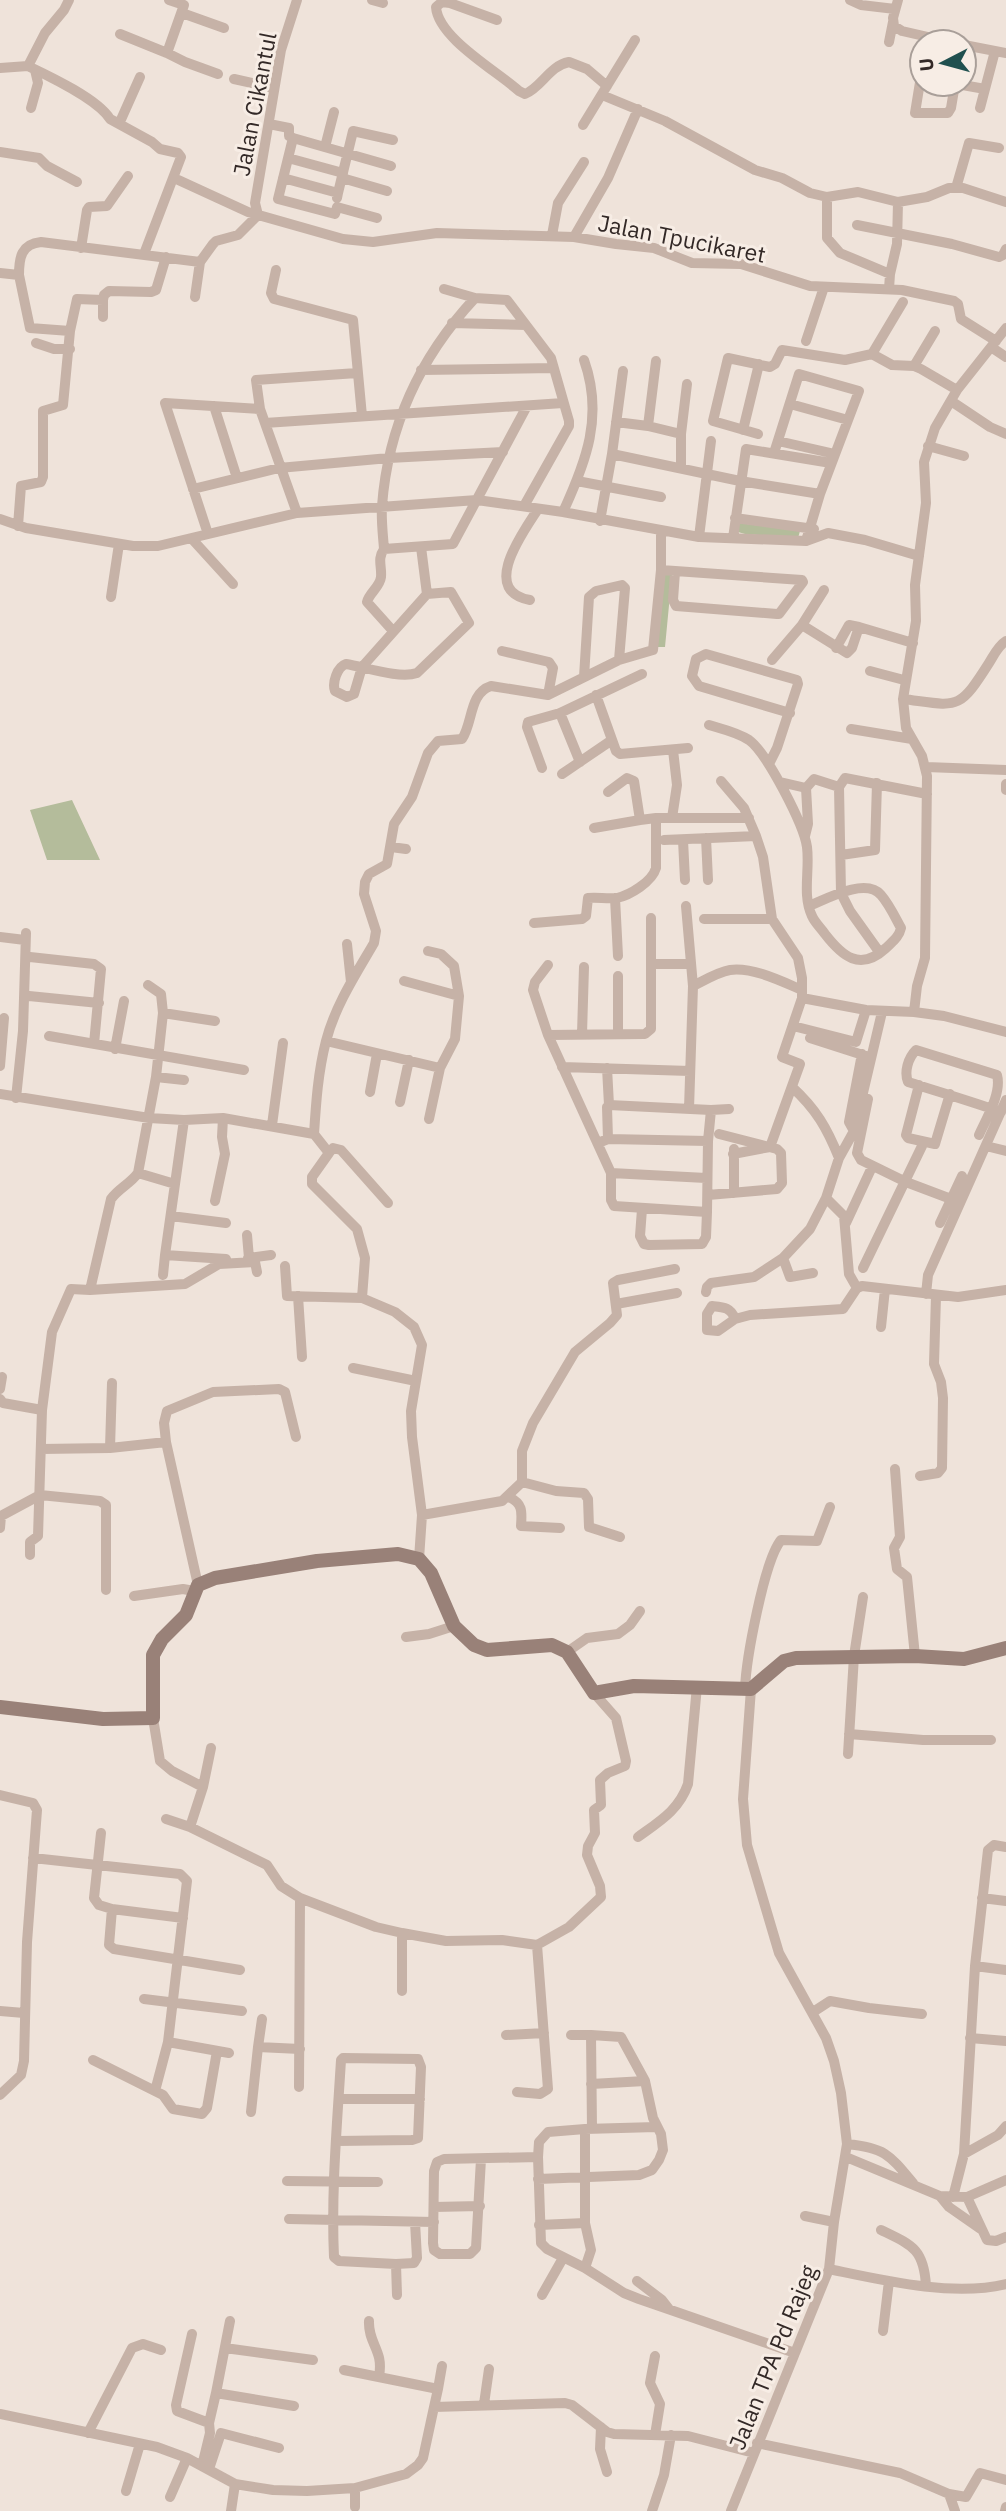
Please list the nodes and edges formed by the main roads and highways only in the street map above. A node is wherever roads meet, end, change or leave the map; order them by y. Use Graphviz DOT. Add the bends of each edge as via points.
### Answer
graph roads {
  1 [pos="1006,1648"];
  2 [pos="0,1707"];
  1 -- 2 [label="main road" via="964,1659 796,1658 784,1661 748,1689 635,1686 594,1693 567,1652 552,1645 487,1650 474,1645 454,1626 431,1573 419,1559 398,1554 317,1561 215,1578 196,1588 186,1615 153,1655 153,1718 103,1719"];
}
